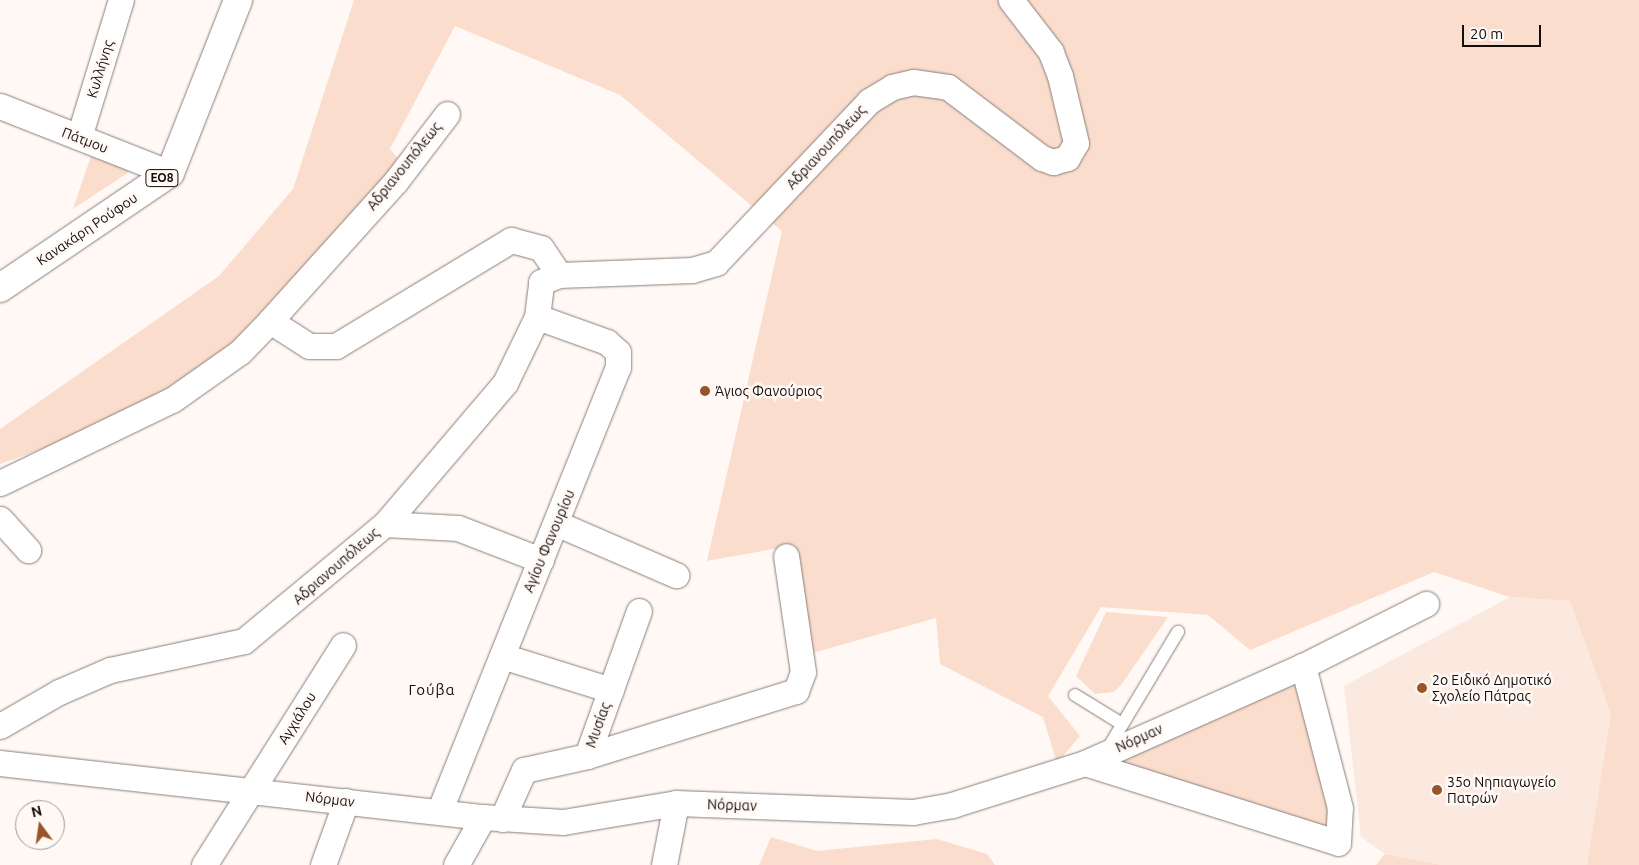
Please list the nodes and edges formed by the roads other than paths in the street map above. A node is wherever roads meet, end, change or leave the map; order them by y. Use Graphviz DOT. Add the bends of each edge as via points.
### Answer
graph roads {
  1 [pos="121,0"];
  2 [pos="238,0"];
  3 [pos="1011,0"];
  4 [pos="0,106"];
  5 [pos="447,114"];
  6 [pos="79,137"];
  7 [pos="170,173"];
  8 [pos="558,274"];
  9 [pos="0,288"];
  10 [pos="537,317"];
  11 [pos="270,322"];
  12 [pos="0,483"];
  13 [pos="0,519"];
  14 [pos="385,524"];
  15 [pos="558,524"];
  16 [pos="28,550"];
  17 [pos="786,556"];
  18 [pos="541,560"];
  19 [pos="676,575"];
  20 [pos="1426,604"];
  21 [pos="639,611"];
  22 [pos="1178,632"];
  23 [pos="343,645"];
  24 [pos="502,656"];
  25 [pos="1303,666"];
  26 [pos="611,690"];
  27 [pos="1076,695"];
  28 [pos="1122,724"];
  29 [pos="0,726"];
  30 [pos="586,756"];
  31 [pos="1095,759"];
  32 [pos="0,763"];
  33 [pos="251,790"];
  34 [pos="346,801"];
  35 [pos="676,802"];
  36 [pos="439,812"];
  37 [pos="493,818"];
  38 [pos="204,865"];
  39 [pos="323,865"];
  40 [pos="456,865"];
  41 [pos="664,865"];
  1 -- 6 [label="street, Κυλλήνης"];
  2 -- 7 [label="main road, ΕΟ8"];
  3 -- 8 [label="street, Αδριανουπόλεως" via="1051,52 1060,76 1076,143 1067,158 1053,162 1042,158 948,87 913,82 892,87 869,101 716,263 692,270"];
  4 -- 6 [label="street, Πάτμου"];
  5 -- 11 [label="street, Αδριανουπόλεως" via="396,181"];
  6 -- 7 [label="street, Πάτμου"];
  7 -- 9 [label="main road, Κανακάρη Ρούφου / ΕΟ8"];
  8 -- 10 [label="street, Αδριανουπόλεως" via="547,277 538,288"];
  8 -- 11 [label="street" via="542,248 511,240 336,346 309,346"];
  10 -- 14 [label="street, Αδριανουπόλεως" via="505,382"];
  10 -- 15 [label="street, Αγίου Φανουρίου" via="607,342 620,359"];
  11 -- 12 [label="street, Αδριανουπόλεως" via="240,352 172,400"];
  13 -- 16 [label="street"];
  14 -- 18 [label="street" via="458,528"];
  14 -- 29 [label="street, Αδριανουπόλεως" via="244,641 110,670 58,692"];
  15 -- 18 [label="street, Αγίου Φανουρίου"];
  15 -- 19 [label="street"];
  17 -- 30 [label="street" via="803,672 796,691"];
  18 -- 24 [label="street, Αγίου Φανουρίου"];
  20 -- 25 [label="street, Νόρμαν"];
  21 -- 26 [label="street, Μυσίας"];
  22 -- 28 [label="lane"];
  23 -- 33 [label="street, Αγχιάλου"];
  24 -- 26 [label="street"];
  24 -- 36 [label="street, Αγίου Φανουρίου"];
  25 -- 31 [label="street, Νόρμαν"];
  25 -- 31 [label="street" via="1340,808 1338,843"];
  26 -- 30 [label="street, Μυσίας"];
  27 -- 28 [label="lane"];
  28 -- 31 [label="lane"];
  30 -- 37 [label="street, Μυσίας" via="524,770"];
  31 -- 35 [label="street, Νόρμαν" via="952,805 912,812"];
  32 -- 33 [label="street, Νόρμαν"];
  33 -- 34 [label="street, Νόρμαν"];
  33 -- 38 [label="street, Αγχιάλου"];
  34 -- 36 [label="street, Νόρμαν"];
  34 -- 39 [label="street"];
  35 -- 37 [label="street, Νόρμαν" via="563,822"];
  35 -- 41 [label="street"];
  36 -- 37 [label="street, Νόρμαν"];
  37 -- 40 [label="street"];
}
